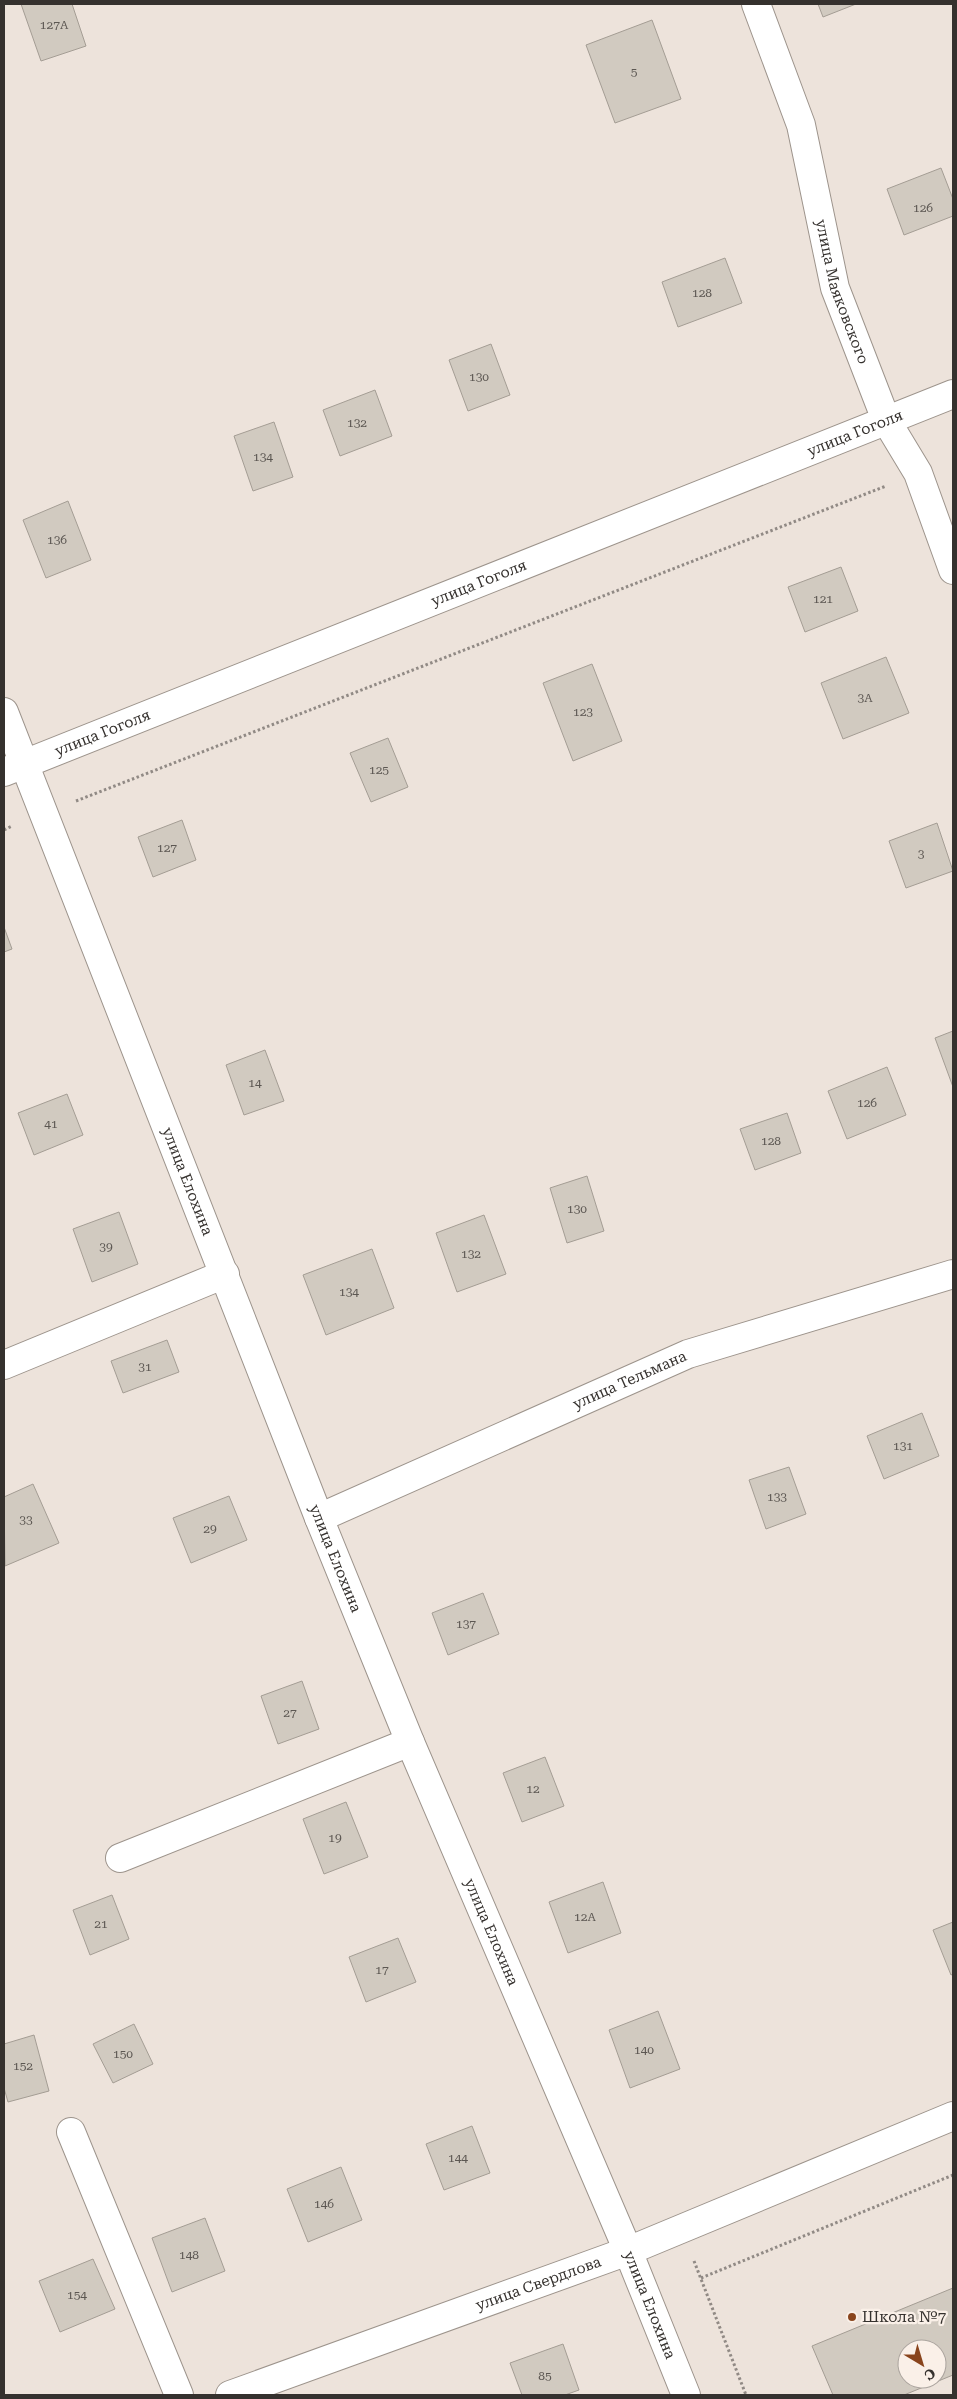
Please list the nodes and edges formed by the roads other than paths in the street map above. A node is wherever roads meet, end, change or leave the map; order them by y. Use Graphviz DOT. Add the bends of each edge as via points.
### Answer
graph roads {
  1 [pos="756,4"];
  2 [pos="953,394"];
  3 [pos="886,420"];
  4 [pos="953,570"];
  5 [pos="4,712"];
  6 [pos="14,768"];
  7 [pos="225,1274"];
  8 [pos="953,1274"];
  9 [pos="4,1365"];
  10 [pos="319,1518"];
  11 [pos="410,1742"];
  12 [pos="120,1858"];
  13 [pos="953,2116"];
  14 [pos="71,2132"];
  15 [pos="628,2251"];
  16 [pos="179,2395"];
  17 [pos="230,2395"];
  18 [pos="686,2395"];
  1 -- 3 [label="street, улица Маяковского" via="801,125 835,288"];
  2 -- 3 [label="street, улица Гоголя"];
  3 -- 4 [label="street, улица Маяковского" via="918,473"];
  3 -- 6 [label="street, улица Гоголя"];
  5 -- 6 [label="street, улица Елохина"];
  6 -- 7 [label="street, улица Елохина" via="42,814"];
  7 -- 9 [label="street"];
  7 -- 10 [label="street, улица Елохина"];
  8 -- 10 [label="street, улица Тельмана" via="688,1354"];
  10 -- 11 [label="street, улица Елохина"];
  11 -- 12 [label="street"];
  11 -- 15 [label="street, улица Елохина"];
  13 -- 15 [label="street, улица Свердлова"];
  14 -- 16 [label="street"];
  15 -- 17 [label="street, улица Свердлова"];
  15 -- 18 [label="street, улица Елохина"];
}
